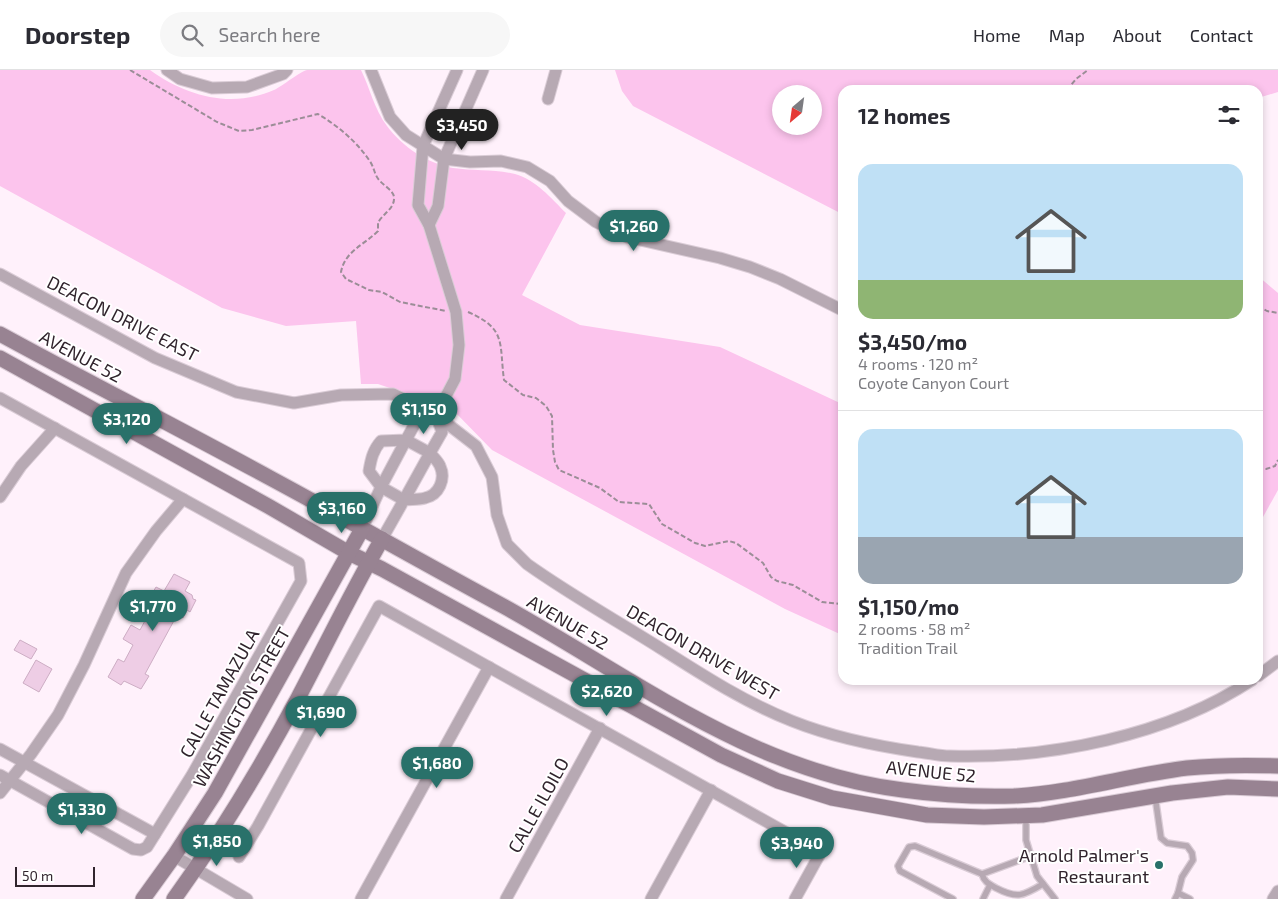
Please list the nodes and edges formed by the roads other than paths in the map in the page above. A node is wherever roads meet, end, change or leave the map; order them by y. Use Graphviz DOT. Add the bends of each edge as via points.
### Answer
graph roads {
  1 [pos="166,70"];
  2 [pos="287,70"];
  3 [pos="371,70"];
  4 [pos="457,70"];
  5 [pos="482,70"];
  6 [pos="556,70"];
  7 [pos="548,99"];
  8 [pos="423,146"];
  9 [pos="444,159"];
  10 [pos="429,225"];
  11 [pos="0,274"];
  12 [pos="838,308"];
  13 [pos="0,334"];
  14 [pos="0,358"];
  15 [pos="0,398"];
  16 [pos="436,415"];
  17 [pos="55,428"];
  18 [pos="406,440"];
  19 [pos="430,453"];
  20 [pos="381,487"];
  21 [pos="0,497"];
  22 [pos="183,499"];
  23 [pos="404,500"];
  24 [pos="362,529"];
  25 [pos="382,539"];
  26 [pos="349,553"];
  27 [pos="368,563"];
  28 [pos="1278,661"];
  29 [pos="490,667"];
  30 [pos="1263,672"];
  31 [pos="1244,685"];
  32 [pos="600,728"];
  33 [pos="0,749"];
  34 [pos="24,763"];
  35 [pos="1278,766"];
  36 [pos="0,775"];
  37 [pos="11,781"];
  38 [pos="1278,789"];
  39 [pos="711,790"];
  40 [pos="0,793"];
  41 [pos="1155,796"];
  42 [pos="1026,816"];
  43 [pos="155,834"];
  44 [pos="174,856"];
  45 [pos="1031,856"];
  46 [pos="239,857"];
  47 [pos="195,870"];
  48 [pos="982,874"];
  49 [pos="1043,884"];
  50 [pos="990,885"];
  51 [pos="1278,890"];
  52 [pos="1178,893"];
  53 [pos="1024,897"];
  54 [pos="143,899"];
  55 [pos="174,899"];
  56 [pos="247,899"];
  57 [pos="361,899"];
  58 [pos="506,899"];
  59 [pos="651,899"];
  60 [pos="795,899"];
  61 [pos="953,899"];
  62 [pos="983,899"];
  63 [pos="1055,899"];
  64 [pos="1175,899"];
  65 [pos="1190,899"];
  66 [pos="1273,899"];
  1 -- 2 [label="street" via="180,79 212,88 247,87"];
  3 -- 8 [label="street" via="390,117 406,135"];
  4 -- 8 [label="street"];
  5 -- 9 [label="street"];
  6 -- 7 [label="street"];
  8 -- 9 [label="street"];
  8 -- 10 [label="street" via="418,205"];
  9 -- 10 [label="street" via="438,206"];
  9 -- 12 [label="street" via="501,161 527,168 550,182 568,201 596,222 627,237 750,267"];
  10 -- 16 [label="street" via="456,312 459,345 456,379"];
  11 -- 16 [label="street, DEACON DRIVE EAST" via="155,358 236,392 294,402 342,395 393,394"];
  13 -- 24 [label="main road, AVENUE 52"];
  14 -- 26 [label="main road"];
  15 -- 17 [label="street"];
  16 -- 18 [label="street" via="418,418"];
  16 -- 19 [label="street" via="442,432"];
  16 -- 31 [label="street, DEACON DRIVE WEST" via="476,446 492,477 497,515 507,544 527,564 745,701 793,722 844,738 949,756 1063,750 1128,735 1186,715"];
  17 -- 21 [label="street" via="21,466"];
  17 -- 22 [label="street"];
  18 -- 19 [label="street"];
  18 -- 20 [label="street"];
  18 -- 20 [label="street" via="381,441 375,448 369,471"];
  19 -- 23 [label="street"];
  19 -- 23 [label="street" via="440,465 440,486 426,498"];
  20 -- 23 [label="street"];
  20 -- 24 [label="street"];
  22 -- 34 [label="street" via="126,573 58,716"];
  22 -- 43 [label="street, CALLE TAMAZULA" via="299,564 300,581 197,766"];
  23 -- 25 [label="street"];
  24 -- 25 [label="main road, AVENUE 52"];
  24 -- 26 [label="main road, WASHINGTON STREET"];
  25 -- 27 [label="main road"];
  25 -- 35 [label="main road, AVENUE 52" via="683,712 737,740 842,778 900,790 1016,796 1189,768"];
  26 -- 27 [label="main road"];
  26 -- 44 [label="main road, WASHINGTON STREET" via="215,793"];
  27 -- 42 [label="main road" via="712,751 778,780 832,798 927,815"];
  27 -- 47 [label="main road" via="298,698"];
  28 -- 30 [label="street"];
  29 -- 32 [label="street"];
  29 -- 46 [label="street" via="379,606"];
  29 -- 57 [label="street"];
  32 -- 39 [label="street"];
  32 -- 58 [label="street, CALLE ILOILO"];
  33 -- 34 [label="street"];
  34 -- 37 [label="street"];
  34 -- 43 [label="street"];
  36 -- 37 [label="street"];
  37 -- 40 [label="street"];
  37 -- 43 [label="street, CALLE TAMAZULA" via="133,849 147,847"];
  38 -- 41 [label="main road" via="1228,788"];
  39 -- 59 [label="street"];
  39 -- 60 [label="street" via="822,852"];
  41 -- 42 [label="main road"];
  41 -- 52 [label="lane" via="1161,838 1167,843 1187,846 1192,853 1193,860 1182,878"];
  42 -- 45 [label="lane" via="1026,840"];
  44 -- 47 [label="street"];
  44 -- 54 [label="main road, WASHINGTON STREET"];
  45 -- 48 [label="lane"];
  45 -- 49 [label="lane"];
  47 -- 55 [label="main road"];
  47 -- 56 [label="street"];
  48 -- 50 [label="lane"];
  48 -- 61 [label="lane" via="914,846 909,847 898,866 900,871"];
  49 -- 53 [label="lane"];
  49 -- 63 [label="lane"];
  50 -- 53 [label="lane" via="1006,896"];
  50 -- 62 [label="lane"];
  51 -- 66 [label="street"];
  52 -- 64 [label="lane"];
  52 -- 65 [label="lane"];
}
